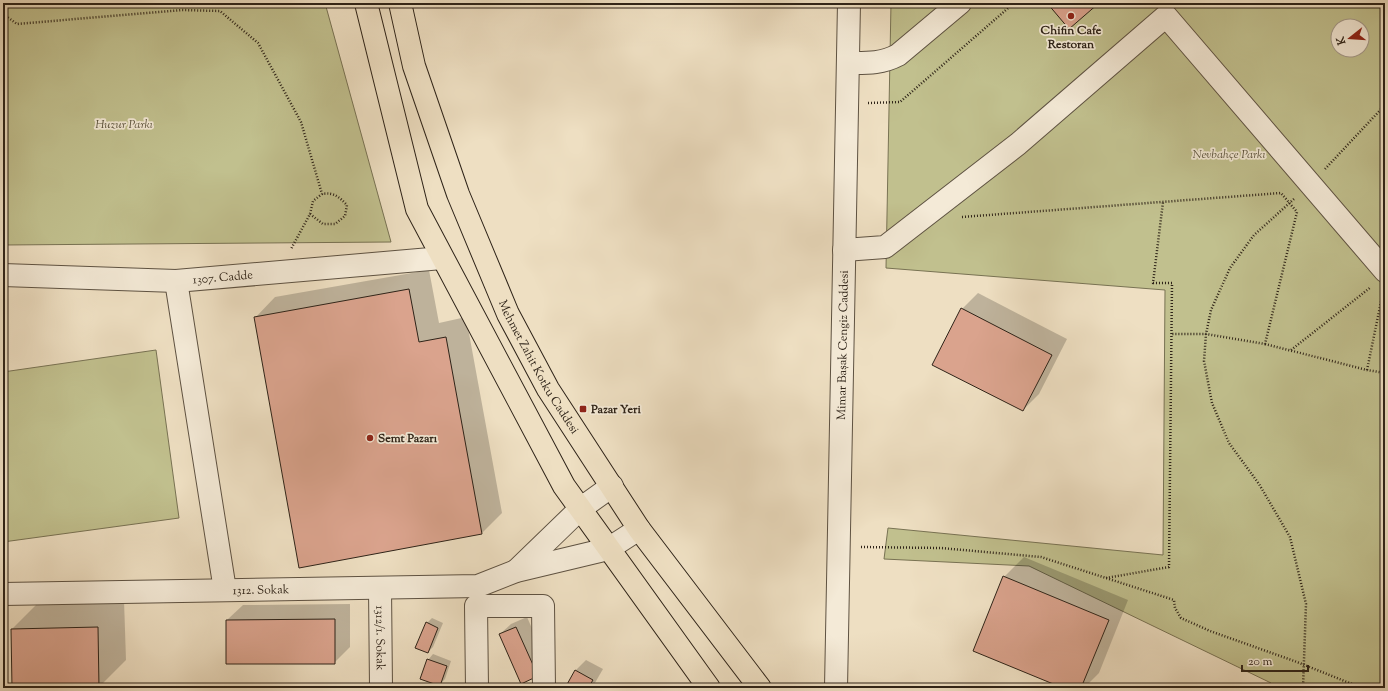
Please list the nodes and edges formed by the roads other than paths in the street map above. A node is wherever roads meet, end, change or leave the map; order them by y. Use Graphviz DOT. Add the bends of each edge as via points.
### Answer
graph roads {
  1 [pos="366,3"];
  2 [pos="400,3"];
  3 [pos="849,3"];
  4 [pos="960,3"];
  5 [pos="848,63"];
  6 [pos="844,250"];
  7 [pos="442,258"];
  8 [pos="3,275"];
  9 [pos="176,281"];
  10 [pos="1381,282"];
  11 [pos="612,486"];
  12 [pos="580,509"];
  13 [pos="639,529"];
  14 [pos="608,549"];
  15 [pos="516,571"];
  16 [pos="380,588"];
  17 [pos="225,590"];
  18 [pos="3,594"];
  19 [pos="381,688"];
  20 [pos="477,688"];
  21 [pos="544,688"];
  22 [pos="709,688"];
  23 [pos="760,688"];
  24 [pos="836,688"];
  1 -- 7 [label="main road" via="417,209"];
  2 -- 11 [label="main road, Mehmet Zahit Kotku Caddesi" via="414,66 458,194 508,314 548,389"];
  3 -- 5 [label="street, Mimar Başak Cengiz Caddesi"];
  4 -- 5 [label="street" via="889,60"];
  5 -- 6 [label="street, Mimar Başak Cengiz Caddesi"];
  6 -- 10 [label="street" via="885,247 1018,144 1166,16 1310,184"];
  6 -- 24 [label="street, Mimar Başak Cengiz Caddesi"];
  7 -- 9 [label="street, 1307. Cadde"];
  7 -- 12 [label="main road" via="564,486"];
  8 -- 9 [label="street, 1307. Cadde"];
  9 -- 17 [label="street"];
  11 -- 12 [label="street"];
  11 -- 13 [label="main road, Mehmet Zahit Kotku Caddesi"];
  12 -- 14 [label="main road"];
  12 -- 15 [label="street"];
  13 -- 14 [label="street"];
  13 -- 23 [label="main road, Mehmet Zahit Kotku Caddesi"];
  14 -- 15 [label="street"];
  14 -- 22 [label="main road"];
  15 -- 16 [label="street, 1312. Sokak" via="478,586"];
  16 -- 17 [label="street, 1312. Sokak"];
  16 -- 19 [label="street, 1312/1. Sokak"];
  17 -- 18 [label="street, 1312. Sokak"];
  20 -- 21 [label="street" via="476,606 544,606"];
}
